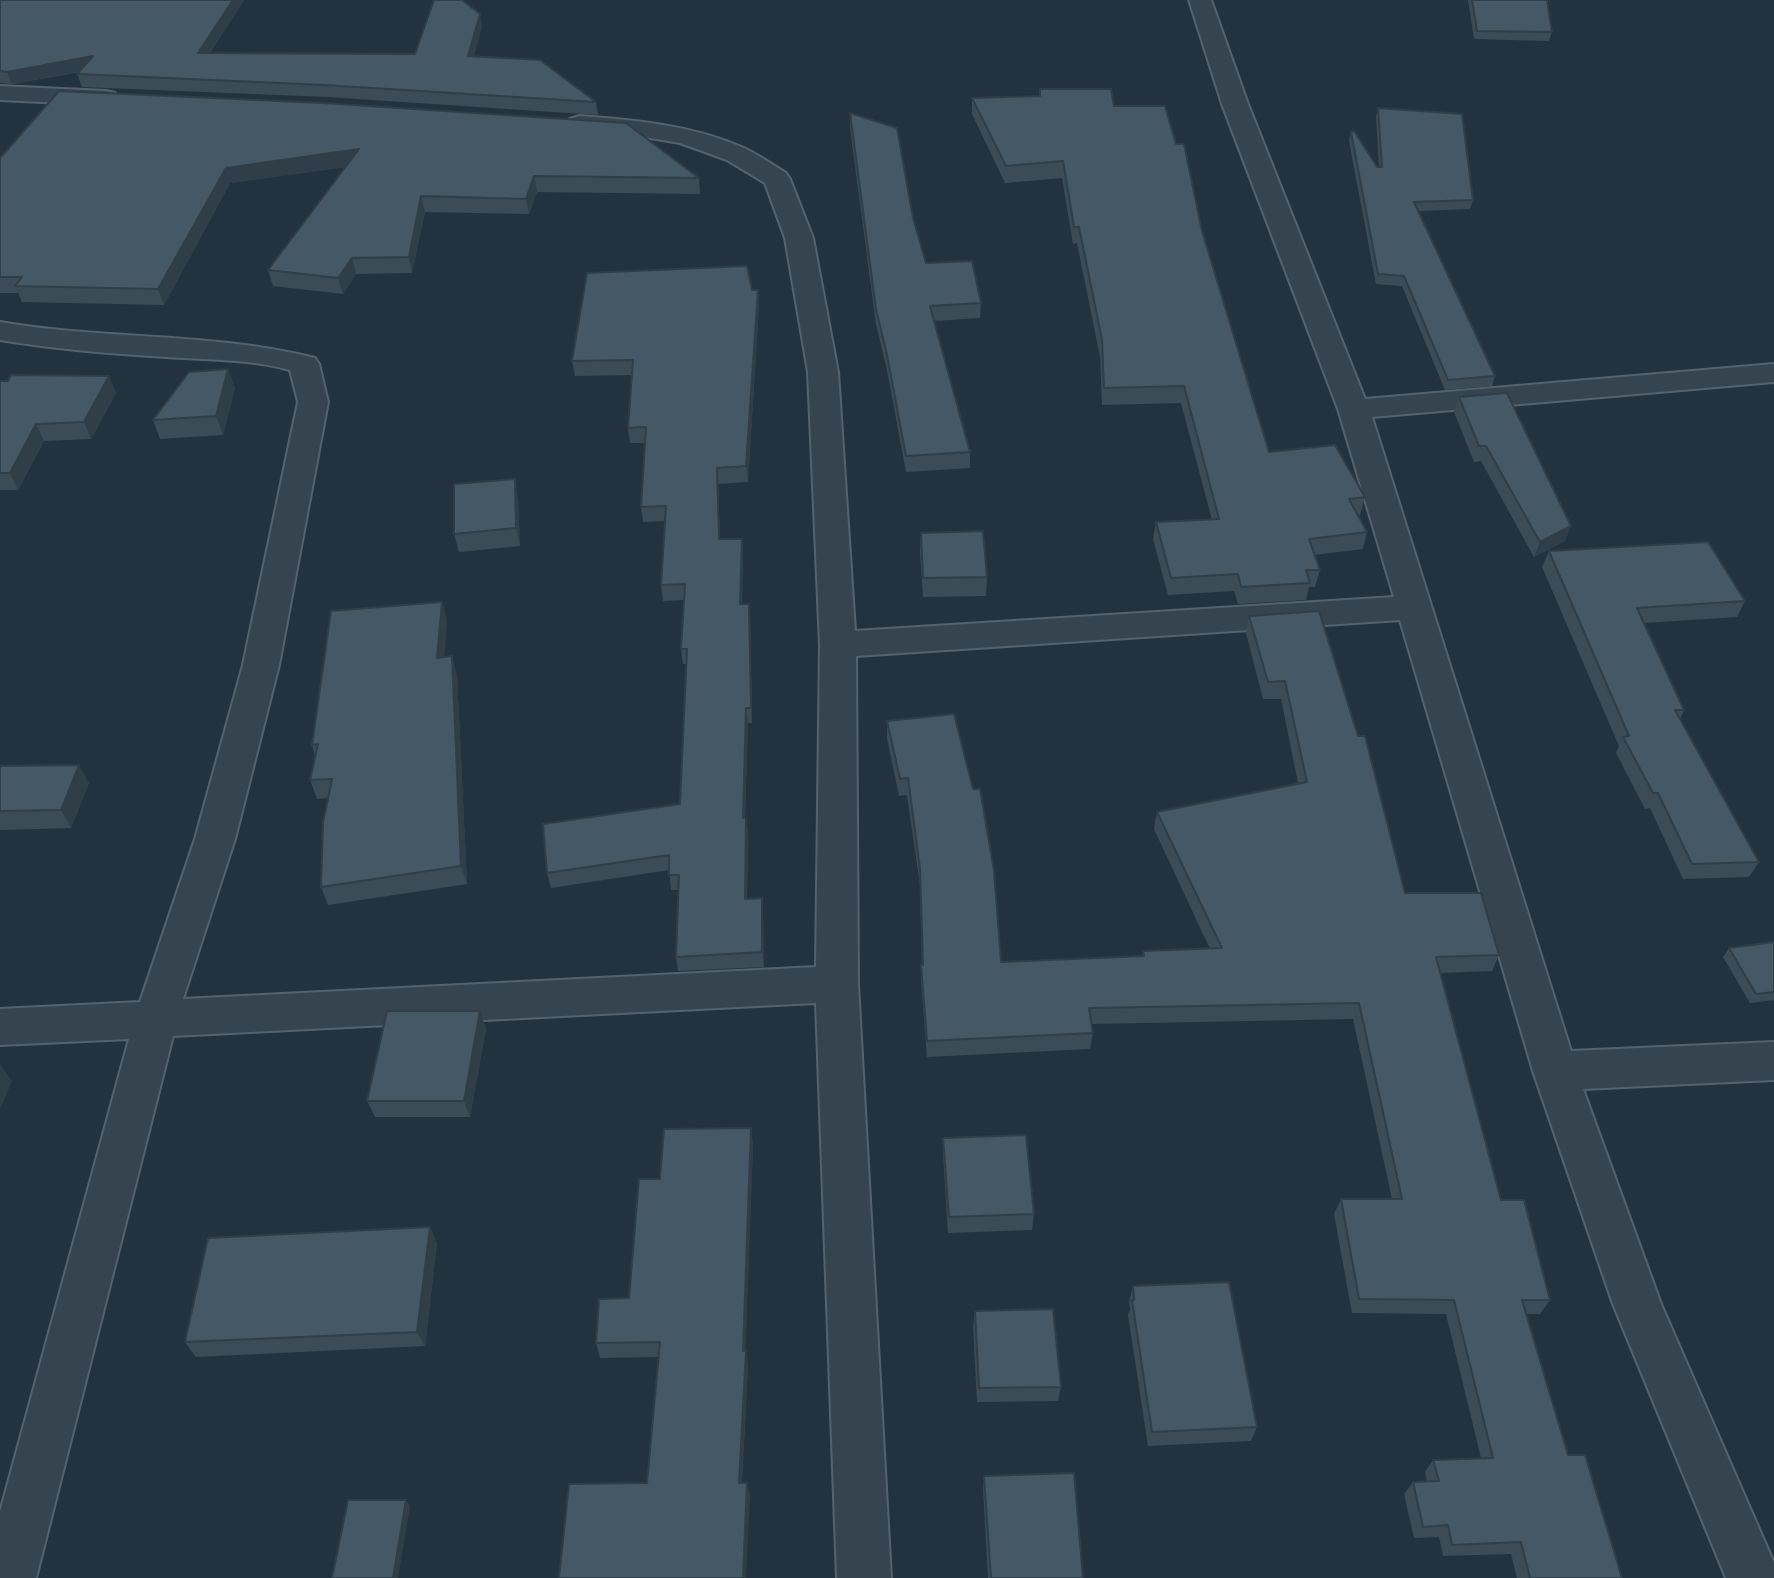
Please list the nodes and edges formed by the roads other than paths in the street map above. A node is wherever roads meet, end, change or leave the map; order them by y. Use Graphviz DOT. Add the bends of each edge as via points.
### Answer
graph roads {
  1 [pos="1200,0"];
  2 [pos="0,93"];
  3 [pos="132,99"];
  4 [pos="543,122"];
  5 [pos="0,331"];
  6 [pos="1774,373"];
  7 [pos="1354,409"];
  8 [pos="1416,607"];
  9 [pos="838,645"];
  10 [pos="837,984"];
  11 [pos="156,1017"];
  12 [pos="0,1027"];
  13 [pos="1774,1061"];
  14 [pos="1555,1071"];
  15 [pos="9,1578"];
  16 [pos="863,1578"];
  17 [pos="1753,1578"];
  1 -- 7 [label="street" via="1235,104"];
  2 -- 3 [label="street"];
  4 -- 9 [label="street" via="685,136 736,154 776,180 799,238 823,372"];
  5 -- 11 [label="street" via="271,355 304,364 310,384 313,402 261,665 215,839"];
  6 -- 7 [label="street"];
  7 -- 8 [label="street"];
  8 -- 9 [label="street"];
  8 -- 14 [label="street"];
  9 -- 10 [label="street"];
  10 -- 11 [label="street"];
  10 -- 16 [label="street"];
  11 -- 12 [label="street"];
  11 -- 15 [label="street"];
  13 -- 14 [label="street"];
  14 -- 17 [label="street" via="1637,1304"];
}
